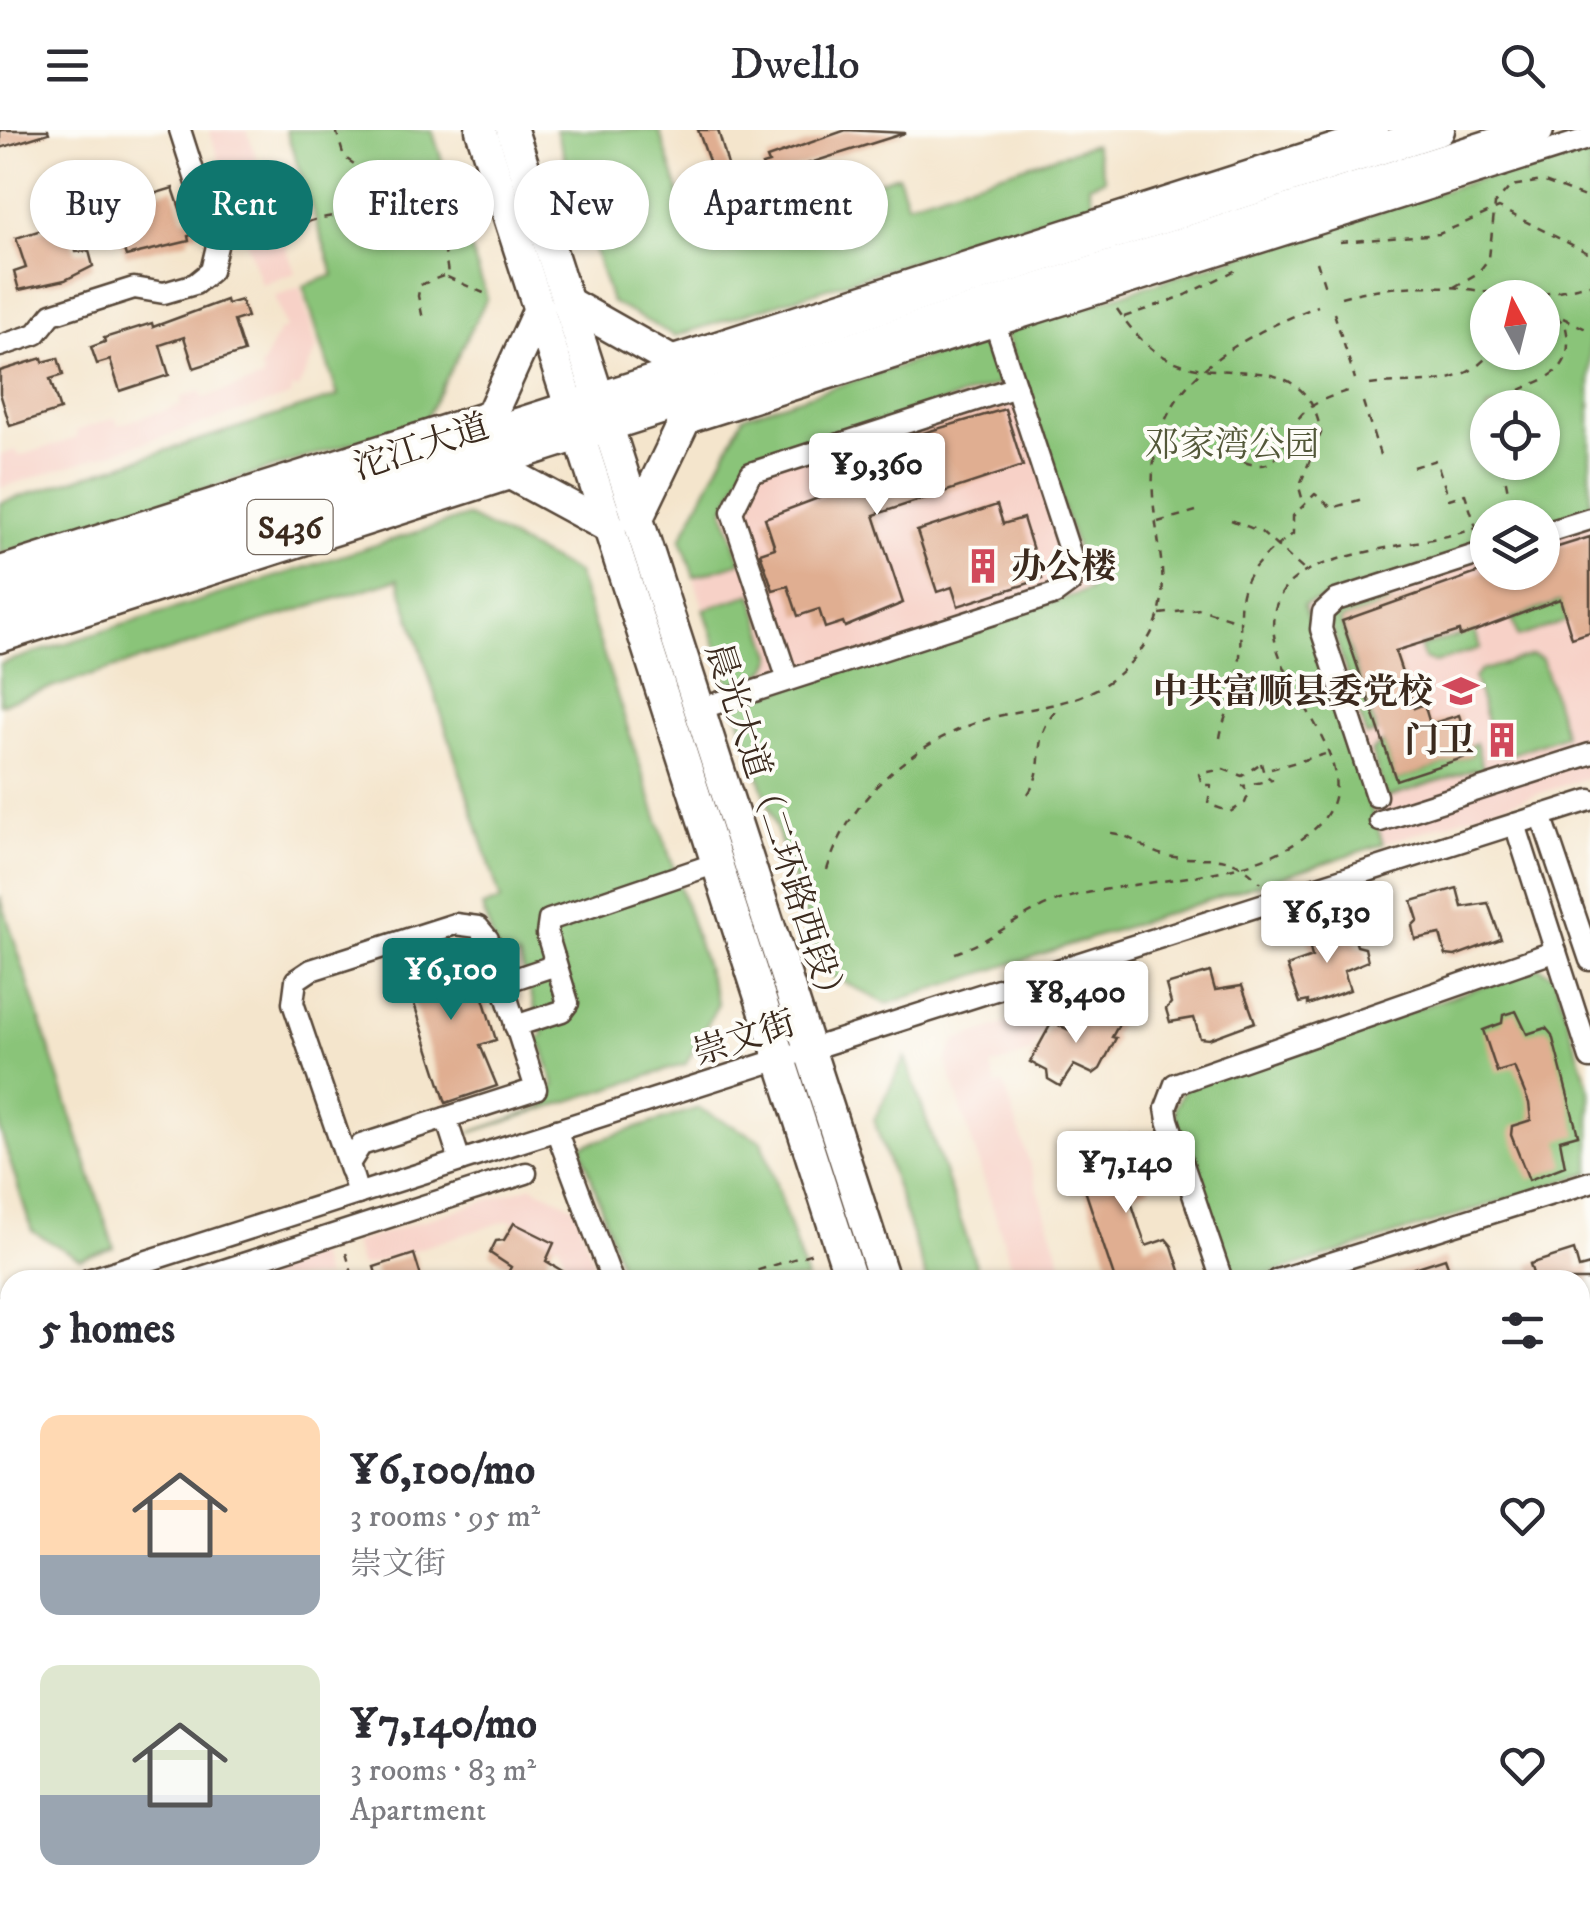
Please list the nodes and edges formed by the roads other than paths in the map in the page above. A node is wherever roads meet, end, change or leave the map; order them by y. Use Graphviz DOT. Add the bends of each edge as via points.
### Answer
graph roads {
  1 [pos="180,130"];
  2 [pos="481,130"];
  3 [pos="512,130"];
  4 [pos="1378,130"];
  5 [pos="1439,130"];
  6 [pos="1538,130"];
  7 [pos="1590,138"];
  8 [pos="553,305"];
  9 [pos="996,327"];
  10 [pos="0,346"];
  11 [pos="684,387"];
  12 [pos="1016,388"];
  13 [pos="589,416"];
  14 [pos="495,446"];
  15 [pos="1590,518"];
  16 [pos="624,524"];
  17 [pos="1560,528"];
  18 [pos="1470,557"];
  19 [pos="0,566"];
  20 [pos="0,589"];
  21 [pos="0,620"];
  22 [pos="0,642"];
  23 [pos="788,680"];
  24 [pos="699,708"];
  25 [pos="1590,754"];
  26 [pos="1376,796"];
  27 [pos="1590,800"];
  28 [pos="1542,815"];
  29 [pos="1380,821"];
  30 [pos="1515,824"];
  31 [pos="717,863"];
  32 [pos="1588,947"];
  33 [pos="1556,952"];
  34 [pos="554,958"];
  35 [pos="502,983"];
  36 [pos="516,1026"];
  37 [pos="795,1055"];
  38 [pos="1590,1058"];
  39 [pos="446,1118"];
  40 [pos="556,1130"];
  41 [pos="336,1134"];
  42 [pos="361,1146"];
  43 [pos="460,1161"];
  44 [pos="350,1170"];
  45 [pos="526,1173"];
  46 [pos="1590,1182"];
  47 [pos="358,1194"];
  48 [pos="309,1210"];
  49 [pos="320,1244"];
  50 [pos="120,1270"];
  51 [pos="229,1270"];
  52 [pos="608,1270"];
  53 [pos="848,1270"];
  54 [pos="880,1270"];
  55 [pos="1219,1270"];
  56 [pos="1309,1270"];
  1 -- 10 [label="street" via="217,246 212,271 164,293 134,288 52,314 40,332"];
  2 -- 8 [label="highway"];
  3 -- 8 [label="highway"];
  4 -- 11 [label="street"];
  5 -- 11 [label="highway, S436"];
  6 -- 11 [label="highway, S436"];
  7 -- 9 [label="street"];
  8 -- 11 [label="highway"];
  8 -- 13 [label="highway, 晨光大道（二环路西段）"];
  8 -- 14 [label="highway"];
  9 -- 11 [label="street"];
  9 -- 12 [label="street"];
  11 -- 13 [label="highway, S436"];
  11 -- 16 [label="highway"];
  12 -- 23 [label="street" via="750,473 732,512"];
  12 -- 23 [label="street" via="1073,562 1070,583 1055,594"];
  13 -- 14 [label="highway, 沱江大道 / S436"];
  13 -- 16 [label="highway, 晨光大道（二环路西段）"];
  14 -- 16 [label="highway"];
  14 -- 19 [label="street"];
  14 -- 20 [label="highway, 沱江大道 / S436"];
  14 -- 21 [label="highway, 沱江大道 / S436"];
  14 -- 22 [label="street"];
  15 -- 17 [label="street"];
  16 -- 24 [label="highway, 晨光大道（二环路西段）"];
  16 -- 31 [label="highway, 晨光大道（二环路西段）"];
  18 -- 26 [label="street" via="1336,600 1322,612 1321,630"];
  23 -- 24 [label="street"];
  24 -- 37 [label="highway, 晨光大道（二环路西段）"];
  25 -- 29 [label="street"];
  27 -- 28 [label="street, 崇文街"];
  28 -- 30 [label="street, 崇文街"];
  28 -- 32 [label="street"];
  30 -- 33 [label="street"];
  30 -- 37 [label="street, 崇文街"];
  31 -- 34 [label="street" via="554,916 546,926"];
  31 -- 37 [label="highway, 晨光大道（二环路西段）"];
  33 -- 38 [label="street"];
  33 -- 55 [label="street" via="1175,1084 1168,1120"];
  34 -- 35 [label="street" via="550,968"];
  34 -- 36 [label="street" via="566,1007"];
  35 -- 36 [label="street"];
  35 -- 41 [label="street" via="484,934 464,923 302,974 293,987 294,1003"];
  36 -- 39 [label="street" via="536,1090"];
  37 -- 40 [label="street, 崇文街"];
  37 -- 53 [label="highway, 晨光大道（二环路西段）"];
  37 -- 54 [label="highway, 晨光大道（二环路西段）"];
  39 -- 42 [label="street"];
  39 -- 43 [label="street"];
  40 -- 43 [label="street, 崇文街"];
  40 -- 52 [label="street"];
  41 -- 42 [label="street"];
  41 -- 44 [label="street"];
  42 -- 44 [label="street"];
  43 -- 47 [label="street, 崇文街"];
  44 -- 47 [label="street"];
  45 -- 49 [label="street"];
  46 -- 56 [label="street"];
  47 -- 48 [label="street, 崇文街"];
  48 -- 49 [label="street"];
  48 -- 50 [label="street, 崇文街"];
  49 -- 51 [label="street"];
}
